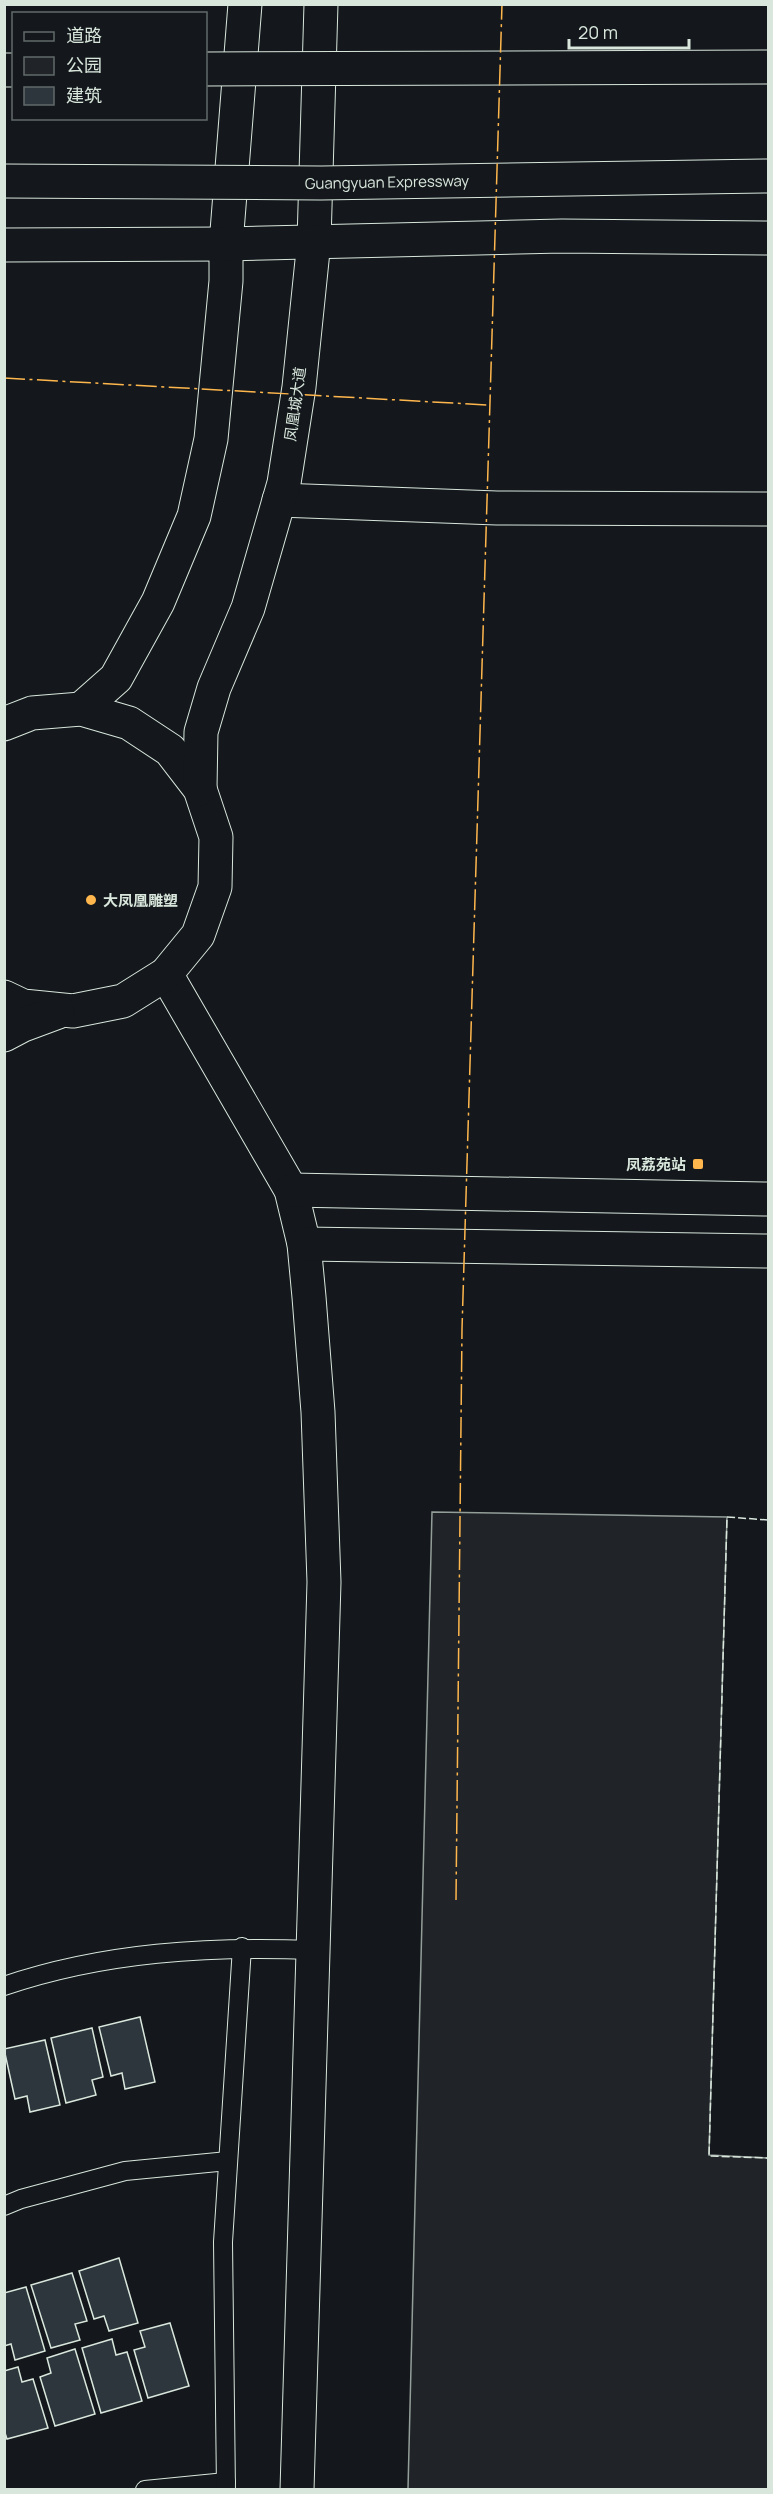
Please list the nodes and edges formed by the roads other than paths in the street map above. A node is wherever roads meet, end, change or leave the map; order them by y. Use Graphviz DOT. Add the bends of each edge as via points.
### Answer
graph roads {
  1 [pos="245,4"];
  2 [pos="321,4"];
  3 [pos="768,67"];
  4 [pos="207,69"];
  5 [pos="768,176"];
  6 [pos="4,181"];
  7 [pos="768,237"];
  8 [pos="314,241"];
  9 [pos="226,244"];
  10 [pos="4,245"];
  11 [pos="279,500"];
  12 [pos="768,509"];
  13 [pos="81,710"];
  14 [pos="4,724"];
  15 [pos="200,789"];
  16 [pos="166,974"];
  17 [pos="4,997"];
  18 [pos="63,1010"];
  19 [pos="4,1035"];
  20 [pos="291,1190"];
  21 [pos="768,1199"];
  22 [pos="304,1244"];
  23 [pos="768,1251"];
  24 [pos="243,1947"];
  25 [pos="313,1950"];
  26 [pos="4,1986"];
  27 [pos="228,2161"];
  28 [pos="4,2206"];
  29 [pos="226,2486"];
  30 [pos="145,2490"];
  31 [pos="297,2490"];
  1 -- 9 [label="main road"];
  2 -- 8 [label="main road, 凤凰城大道"];
  3 -- 4 [label="main road, bridge"];
  5 -- 6 [label="main road, Guangyuan Expressway, bridge" via="321,183"];
  7 -- 8 [label="main road"];
  8 -- 9 [label="main road"];
  8 -- 11 [label="main road, 凤凰城大道" via="299,387"];
  9 -- 10 [label="main road"];
  9 -- 13 [label="main road" via="211,439 194,516 158,602 116,678"];
  11 -- 12 [label="main road" via="497,508"];
  11 -- 15 [label="main road, 凤凰城大道" via="248,608 214,688 201,732"];
  13 -- 14 [label="main road" via="32,712"];
  13 -- 15 [label="main road" via="129,723 170,750"];
  15 -- 16 [label="main road" via="216,837 215,887 198,935"];
  16 -- 18 [label="main road" via="123,1001"];
  16 -- 20 [label="main road"];
  17 -- 18 [label="main road" via="22,1006"];
  18 -- 19 [label="main road"];
  20 -- 21 [label="main road"];
  20 -- 22 [label="main road"];
  22 -- 23 [label="main road"];
  22 -- 25 [label="main road" via="318,1412 324,1582"];
  24 -- 25 [label="lane"];
  24 -- 26 [label="lane" via="140,1955 39,1974"];
  24 -- 27 [label="lane"];
  25 -- 31 [label="main road"];
  27 -- 28 [label="lane" via="125,2171"];
  27 -- 29 [label="lane" via="223,2242"];
  29 -- 30 [label="lane"];
}
